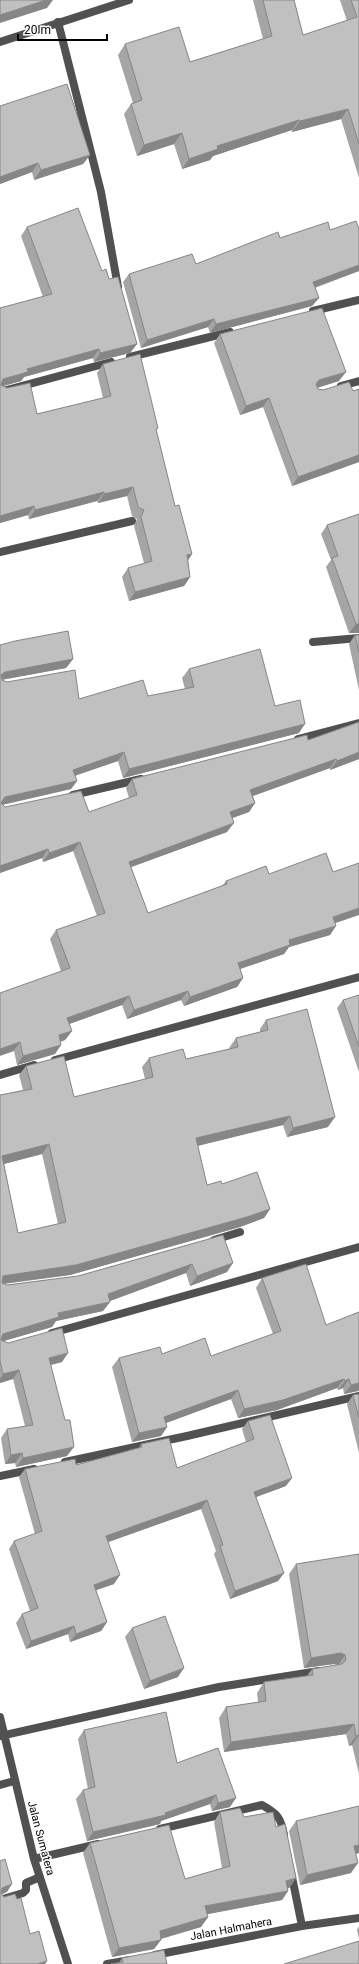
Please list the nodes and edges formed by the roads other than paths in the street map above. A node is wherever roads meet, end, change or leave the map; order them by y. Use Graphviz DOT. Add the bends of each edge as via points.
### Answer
graph roads {
  1 [pos="129,0"];
  2 [pos="58,22"];
  3 [pos="0,42"];
  4 [pos="120,295"];
  5 [pos="359,300"];
  6 [pos="305,313"];
  7 [pos="236,331"];
  8 [pos="359,381"];
  9 [pos="330,390"];
  10 [pos="0,392"];
  11 [pos="132,521"];
  12 [pos="0,552"];
  13 [pos="359,638"];
  14 [pos="314,642"];
  15 [pos="359,724"];
  16 [pos="291,741"];
  17 [pos="148,778"];
  18 [pos="62,797"];
  19 [pos="359,977"];
  20 [pos="0,1075"];
  21 [pos="240,1232"];
  22 [pos="209,1241"];
  23 [pos="359,1247"];
  24 [pos="46,1334"];
  25 [pos="359,1396"];
  26 [pos="54,1464"];
  27 [pos="39,1468"];
  28 [pos="0,1476"];
  29 [pos="326,1670"];
  30 [pos="0,1717"];
  31 [pos="2,1736"];
  32 [pos="14,1781"];
  33 [pos="0,1785"];
  34 [pos="148,1832"];
  35 [pos="110,1841"];
  36 [pos="285,1842"];
  37 [pos="34,1859"];
  38 [pos="290,1865"];
  39 [pos="40,1877"];
  40 [pos="0,1900"];
  41 [pos="359,1918"];
  42 [pos="302,1926"];
  43 [pos="68,1964"];
  44 [pos="107,1964"];
  1 -- 2 [label="street"];
  2 -- 3 [label="street"];
  2 -- 4 [label="street" via="101,192"];
  5 -- 6 [label="street"];
  7 -- 10 [label="street" via="136,352"];
  8 -- 9 [label="street"];
  11 -- 12 [label="street"];
  13 -- 14 [label="street"];
  15 -- 16 [label="street"];
  17 -- 18 [label="street"];
  19 -- 20 [label="street"];
  21 -- 22 [label="street"];
  23 -- 24 [label="street"];
  25 -- 26 [label="street"];
  27 -- 28 [label="street"];
  29 -- 31 [label="street" via="219,1687"];
  30 -- 31 [label="street, Jalan Sumatera"];
  31 -- 32 [label="street, Jalan Sumatera"];
  32 -- 33 [label="street"];
  32 -- 37 [label="street, Jalan Sumatera"];
  34 -- 36 [label="street" via="262,1805 281,1819"];
  35 -- 37 [label="street"];
  37 -- 39 [label="street, Jalan Sumatera"];
  38 -- 42 [label="street"];
  39 -- 40 [label="street" via="26,1883 26,1890 22,1893"];
  39 -- 43 [label="street, Jalan Sumatera"];
  41 -- 42 [label="street, Jalan Halmahera"];
  42 -- 44 [label="street, Jalan Halmahera"];
}
